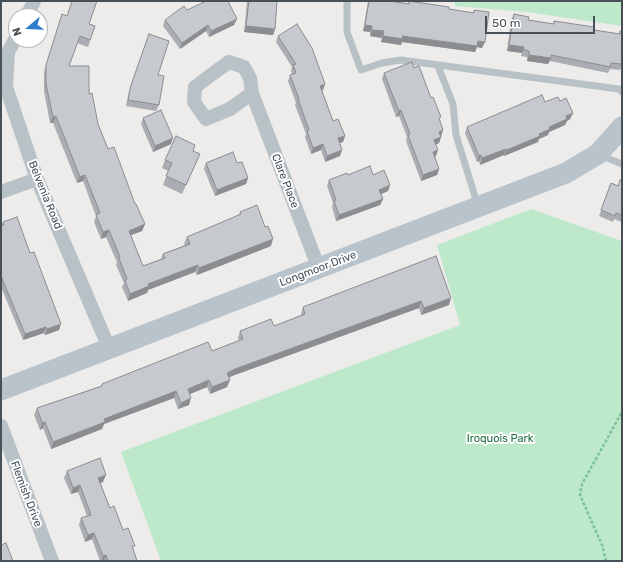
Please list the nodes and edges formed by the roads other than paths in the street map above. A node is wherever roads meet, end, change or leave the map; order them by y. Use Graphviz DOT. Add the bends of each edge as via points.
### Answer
graph roads {
  1 [pos="347,1"];
  2 [pos="10,48"];
  3 [pos="438,66"];
  4 [pos="622,92"];
  5 [pos="252,93"];
  6 [pos="622,127"];
  7 [pos="598,154"];
  8 [pos="622,164"];
  9 [pos="37,179"];
  10 [pos="1,192"];
  11 [pos="478,207"];
  12 [pos="319,269"];
  13 [pos="108,348"];
  14 [pos="1,390"];
  15 [pos="1,426"];
  16 [pos="52,561"];
  1 -- 3 [label="lane" via="347,32 361,70 401,60"];
  2 -- 9 [label="street, Belvenia Road" via="6,87"];
  3 -- 4 [label="lane" via="619,89"];
  3 -- 11 [label="lane" via="453,104 456,135"];
  5 -- 12 [label="street, Clare Place"];
  6 -- 7 [label="street, Longmoor Drive"];
  7 -- 8 [label="lane"];
  7 -- 11 [label="street, Longmoor Drive" via="566,173"];
  9 -- 10 [label="street"];
  9 -- 13 [label="street, Belvenia Road"];
  11 -- 12 [label="street, Longmoor Drive"];
  12 -- 13 [label="street, Longmoor Drive"];
  13 -- 14 [label="street, Longmoor Drive"];
  15 -- 16 [label="street, Flemish Drive"];
}
